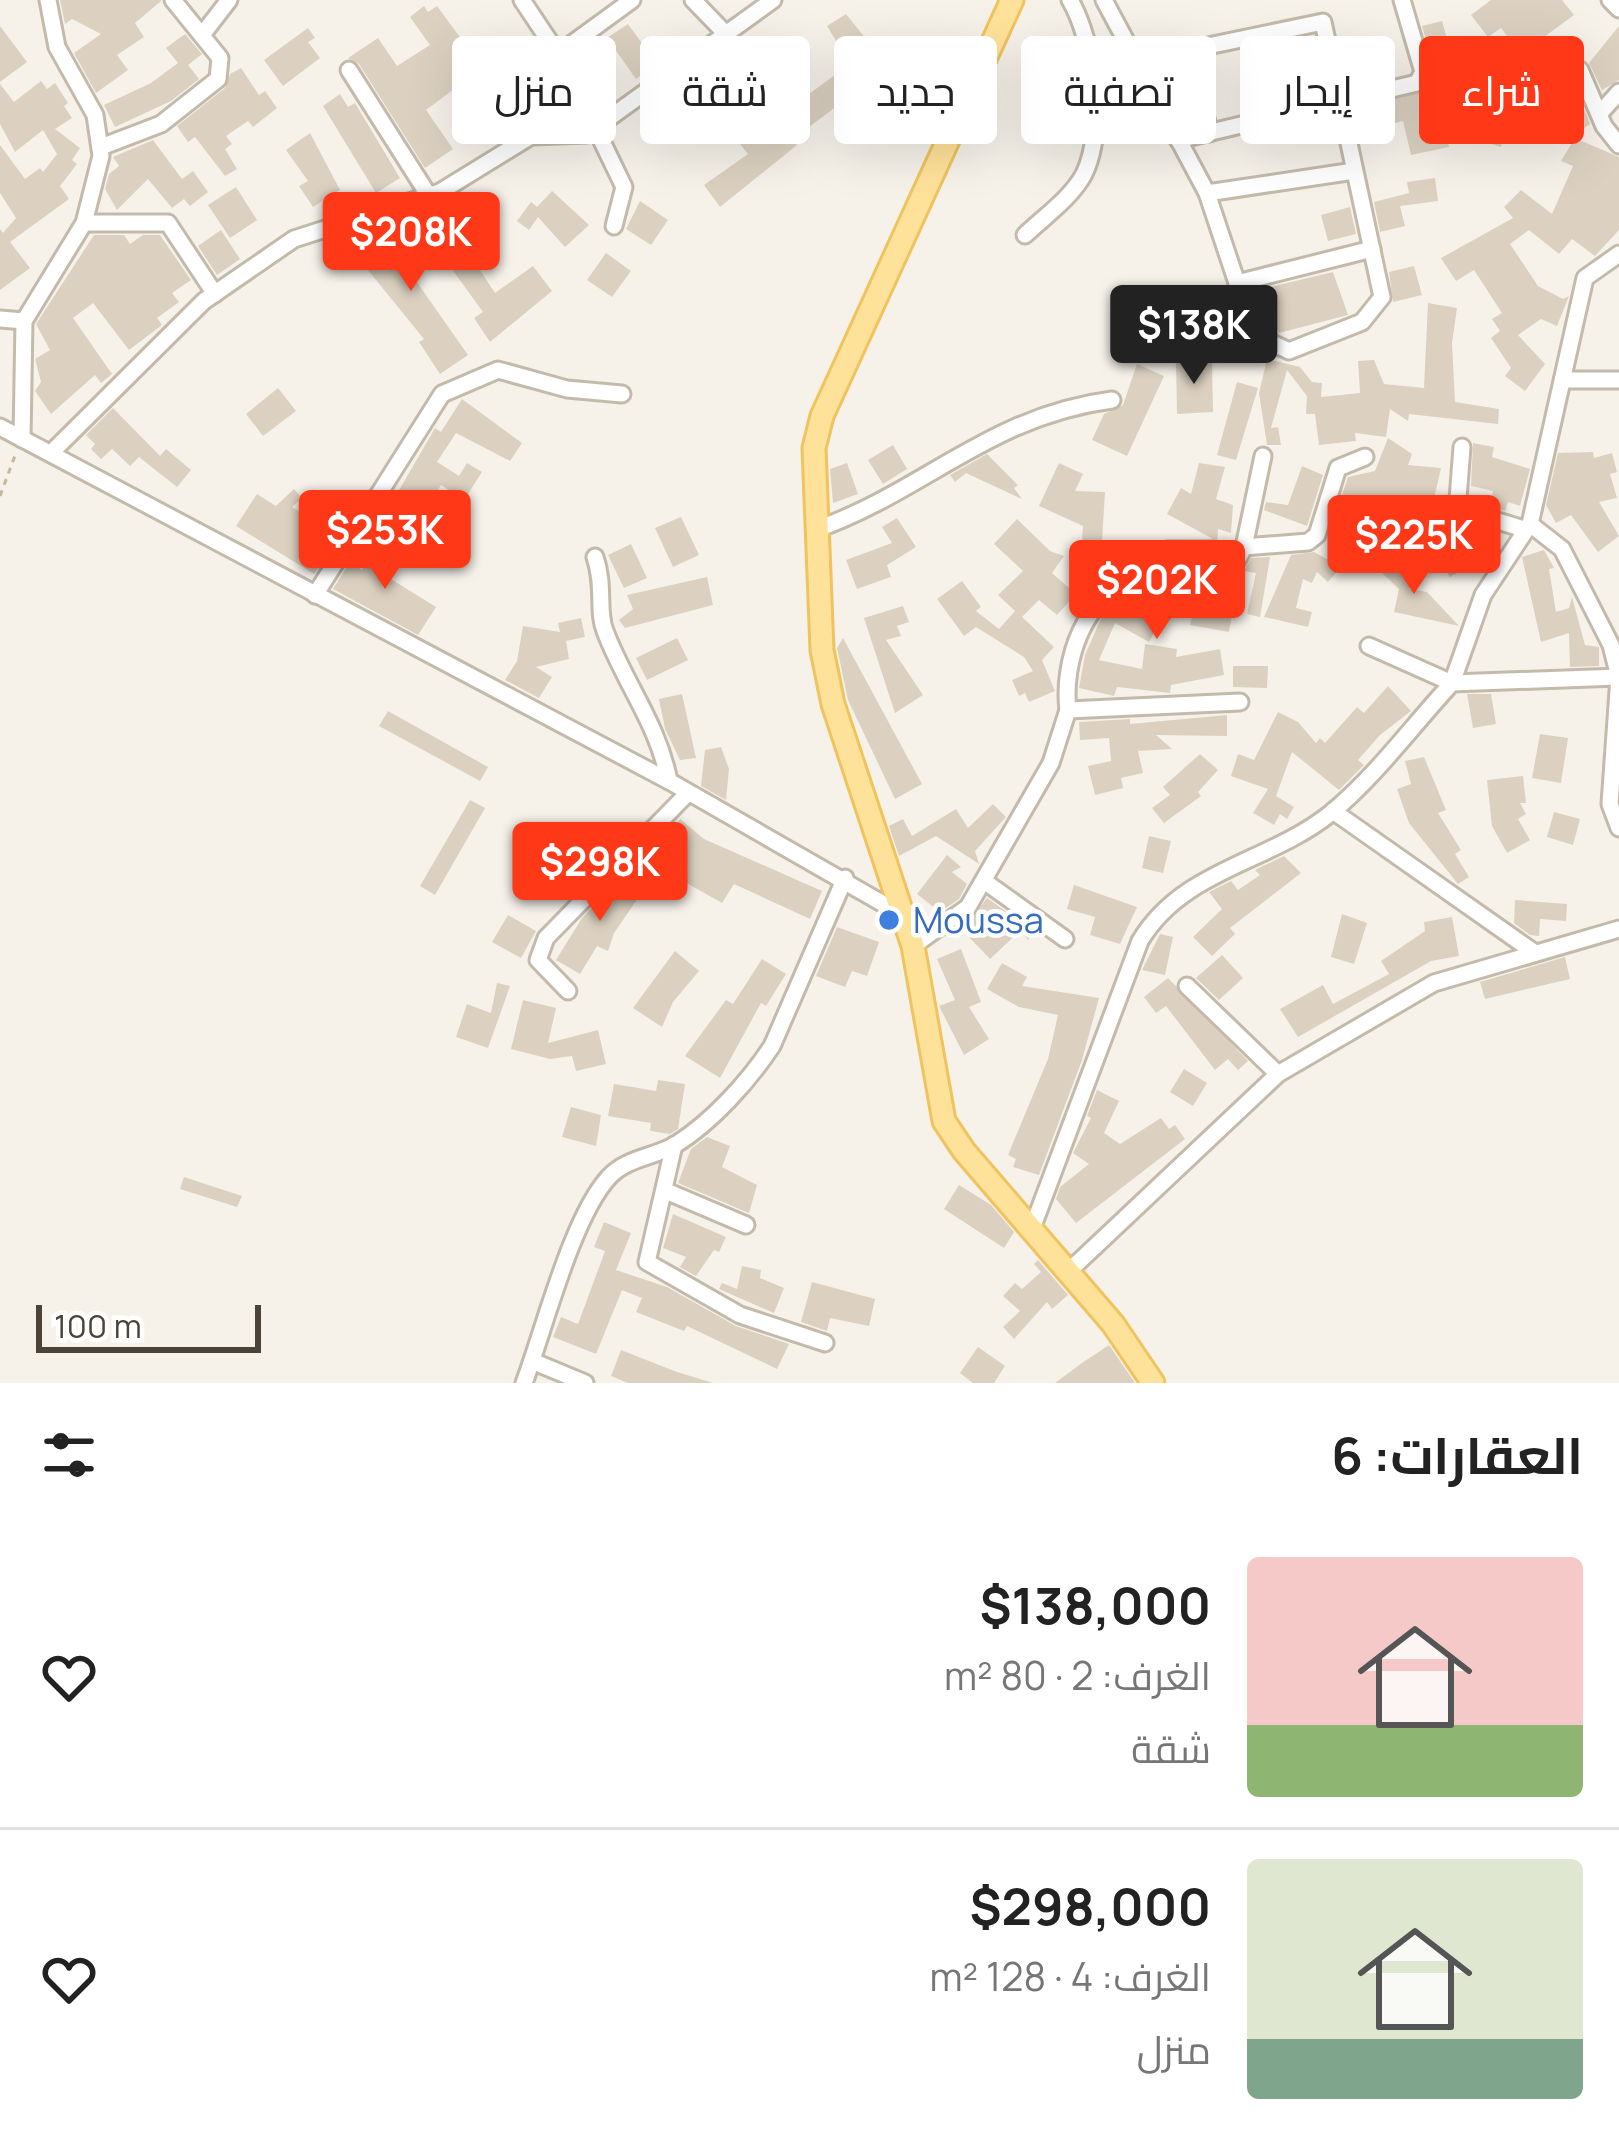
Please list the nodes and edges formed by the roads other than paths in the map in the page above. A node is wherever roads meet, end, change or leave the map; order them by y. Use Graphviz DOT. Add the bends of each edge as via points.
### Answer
graph roads {
  1 [pos="48,0"];
  2 [pos="173,0"];
  3 [pos="229,0"];
  4 [pos="521,0"];
  5 [pos="632,0"];
  6 [pos="693,0"];
  7 [pos="772,0"];
  8 [pos="1012,0"];
  9 [pos="1070,0"];
  10 [pos="1104,0"];
  11 [pos="1402,0"];
  12 [pos="1610,0"];
  13 [pos="1619,9"];
  14 [pos="726,34"];
  15 [pos="202,35"];
  16 [pos="546,36"];
  17 [pos="583,36"];
  18 [pos="1123,36"];
  19 [pos="1249,36"];
  20 [pos="1323,36"];
  21 [pos="350,70"];
  22 [pos="1584,78"];
  23 [pos="1395,87"];
  24 [pos="1619,92"];
  25 [pos="1601,112"];
  26 [pos="616,114"];
  27 [pos="517,144"];
  28 [pos="607,144"];
  29 [pos="1180,144"];
  30 [pos="1349,144"];
  31 [pos="1619,146"];
  32 [pos="100,147"];
  33 [pos="1354,171"];
  34 [pos="1208,193"];
  35 [pos="429,196"];
  36 [pos="84,224"];
  37 [pos="614,226"];
  38 [pos="1024,235"];
  39 [pos="1372,248"];
  40 [pos="1619,254"];
  41 [pos="1237,284"];
  42 [pos="215,294"];
  43 [pos="0,320"];
  44 [pos="24,321"];
  45 [pos="1565,380"];
  46 [pos="1619,380"];
  47 [pos="622,394"];
  48 [pos="1112,400"];
  49 [pos="0,427"];
  50 [pos="22,439"];
  51 [pos="1462,447"];
  52 [pos="53,451"];
  53 [pos="1263,456"];
  54 [pos="1365,457"];
  55 [pos="1527,527"];
  56 [pos="815,530"];
  57 [pos="1244,547"];
  58 [pos="595,556"];
  59 [pos="315,595"];
  60 [pos="1615,642"];
  61 [pos="1370,646"];
  62 [pos="1619,676"];
  63 [pos="1452,683"];
  64 [pos="1240,702"];
  65 [pos="1067,710"];
  66 [pos="669,781"];
  67 [pos="687,794"];
  68 [pos="1333,812"];
  69 [pos="1619,828"];
  70 [pos="845,878"];
  71 [pos="984,881"];
  72 [pos="901,914"];
  73 [pos="1619,929"];
  74 [pos="1065,939"];
  75 [pos="913,946"];
  76 [pos="1535,952"];
  77 [pos="1186,986"];
  78 [pos="568,991"];
  79 [pos="1278,1074"];
  80 [pos="674,1145"];
  81 [pos="666,1191"];
  82 [pos="746,1225"];
  83 [pos="1033,1226"];
  84 [pos="1070,1271"];
  85 [pos="825,1343"];
  86 [pos="532,1361"];
  87 [pos="524,1383"];
  88 [pos="585,1383"];
  89 [pos="1153,1383"];
  1 -- 32 [label="street" via="57,47 95,115"];
  2 -- 15 [label="street"];
  3 -- 15 [label="street"];
  4 -- 16 [label="street"];
  5 -- 17 [label="street"];
  6 -- 14 [label="street"];
  7 -- 14 [label="street"];
  8 -- 56 [label="main road" via="822,416 814,448"];
  9 -- 38 [label="street" via="1096,65 1088,163"];
  10 -- 18 [label="street"];
  11 -- 23 [label="street" via="1424,72 1420,81"];
  12 -- 13 [label="street"];
  14 -- 26 [label="street"];
  15 -- 32 [label="street" via="220,58 214,83 161,124"];
  19 -- 20 [label="street" via="1319,20"];
  21 -- 35 [label="street"];
  22 -- 25 [label="street"];
  24 -- 25 [label="street"];
  25 -- 31 [label="street"];
  27 -- 35 [label="street"];
  28 -- 37 [label="street" via="624,187"];
  29 -- 34 [label="street"];
  30 -- 33 [label="street"];
  32 -- 36 [label="street"];
  33 -- 34 [label="street"];
  33 -- 39 [label="street"];
  34 -- 41 [label="street"];
  35 -- 42 [label="street" via="294,239"];
  36 -- 42 [label="street" via="168,223"];
  36 -- 44 [label="street"];
  39 -- 41 [label="street"];
  39 -- 41 [label="street" via="1382,297 1370,316 1289,351 1270,343"];
  40 -- 45 [label="street" via="1585,278"];
  42 -- 52 [label="street"];
  43 -- 44 [label="street"];
  44 -- 50 [label="street"];
  45 -- 46 [label="street"];
  45 -- 55 [label="street"];
  47 -- 59 [label="street" via="498,370 442,394"];
  48 -- 56 [label="street" via="1062,406 1007,428 878,505"];
  49 -- 50 [label="street"];
  50 -- 52 [label="street"];
  51 -- 55 [label="street" via="1462,510"];
  52 -- 59 [label="street"];
  53 -- 57 [label="street"];
  54 -- 57 [label="street" via="1338,468 1308,542"];
  55 -- 60 [label="street" via="1568,556"];
  55 -- 63 [label="street" via="1483,595"];
  56 -- 72 [label="main road" via="833,704"];
  57 -- 65 [label="street" via="1212,580 1145,578 1114,590 1088,618 1063,675"];
  58 -- 66 [label="street" via="605,586 602,626 656,727"];
  59 -- 66 [label="street"];
  60 -- 62 [label="street"];
  61 -- 63 [label="street"];
  62 -- 63 [label="street"];
  62 -- 69 [label="street" via="1609,787"];
  63 -- 68 [label="street"];
  64 -- 65 [label="street"];
  65 -- 71 [label="street" via="1051,763"];
  66 -- 67 [label="street"];
  67 -- 70 [label="street"];
  67 -- 78 [label="street" via="546,938 538,960"];
  68 -- 76 [label="street"];
  68 -- 83 [label="street" via="1202,880 1154,918"];
  70 -- 72 [label="street"];
  70 -- 80 [label="street" via="772,1046 732,1095"];
  71 -- 74 [label="street"];
  71 -- 75 [label="street" via="959,916"];
  72 -- 75 [label="main road"];
  73 -- 76 [label="street"];
  75 -- 83 [label="main road" via="944,1120"];
  76 -- 79 [label="street" via="1434,983"];
  77 -- 79 [label="street"];
  79 -- 84 [label="street"];
  80 -- 81 [label="street"];
  80 -- 86 [label="street" via="605,1181"];
  81 -- 82 [label="street"];
  81 -- 85 [label="street" via="650,1265 740,1315"];
  83 -- 84 [label="main road"];
  84 -- 89 [label="main road"];
  86 -- 87 [label="street"];
  86 -- 88 [label="street"];
}
